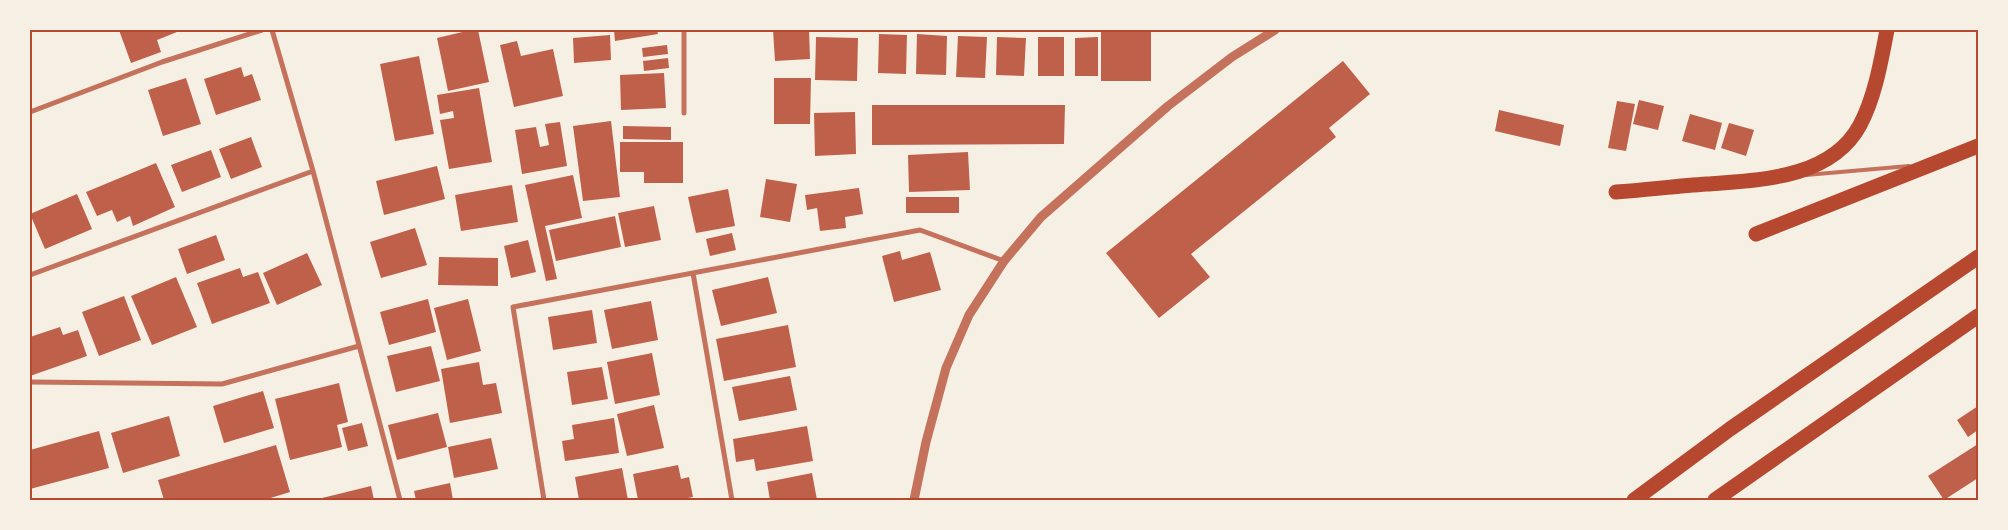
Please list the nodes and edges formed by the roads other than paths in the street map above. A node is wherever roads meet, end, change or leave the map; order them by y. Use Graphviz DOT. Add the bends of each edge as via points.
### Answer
graph roads {
  1 [pos="262,30"];
  2 [pos="272,30"];
  3 [pos="684,30"];
  4 [pos="1275,30"];
  5 [pos="1887,30"];
  6 [pos="30,112"];
  7 [pos="684,113"];
  8 [pos="1978,146"];
  9 [pos="1936,164"];
  10 [pos="313,171"];
  11 [pos="1739,181"];
  12 [pos="1616,192"];
  13 [pos="1756,234"];
  14 [pos="1978,257"];
  15 [pos="1004,261"];
  16 [pos="693,273"];
  17 [pos="30,275"];
  18 [pos="1978,316"];
  19 [pos="359,346"];
  20 [pos="30,382"];
  21 [pos="400,500"];
  22 [pos="544,500"];
  23 [pos="732,500"];
  24 [pos="914,500"];
  25 [pos="1634,500"];
  26 [pos="1714,500"];
  1 -- 6 [label="street" via="162,62"];
  2 -- 10 [label="street"];
  3 -- 7 [label="street"];
  4 -- 15 [label="street" via="1232,57 1168,106 1041,217"];
  5 -- 11 [label="highway" via="1871,97 1860,126 1848,142 1813,167 1786,175"];
  8 -- 9 [label="highway"];
  9 -- 11 [label="lane"];
  9 -- 13 [label="highway"];
  10 -- 17 [label="street"];
  10 -- 19 [label="street"];
  11 -- 12 [label="highway"];
  14 -- 25 [label="highway" via="1730,429"];
  15 -- 16 [label="street" via="920,230"];
  15 -- 24 [label="street" via="969,315 946,368"];
  16 -- 22 [label="street" via="513,307"];
  16 -- 23 [label="street"];
  18 -- 26 [label="highway"];
  19 -- 20 [label="street" via="222,384"];
  19 -- 21 [label="street"];
}
